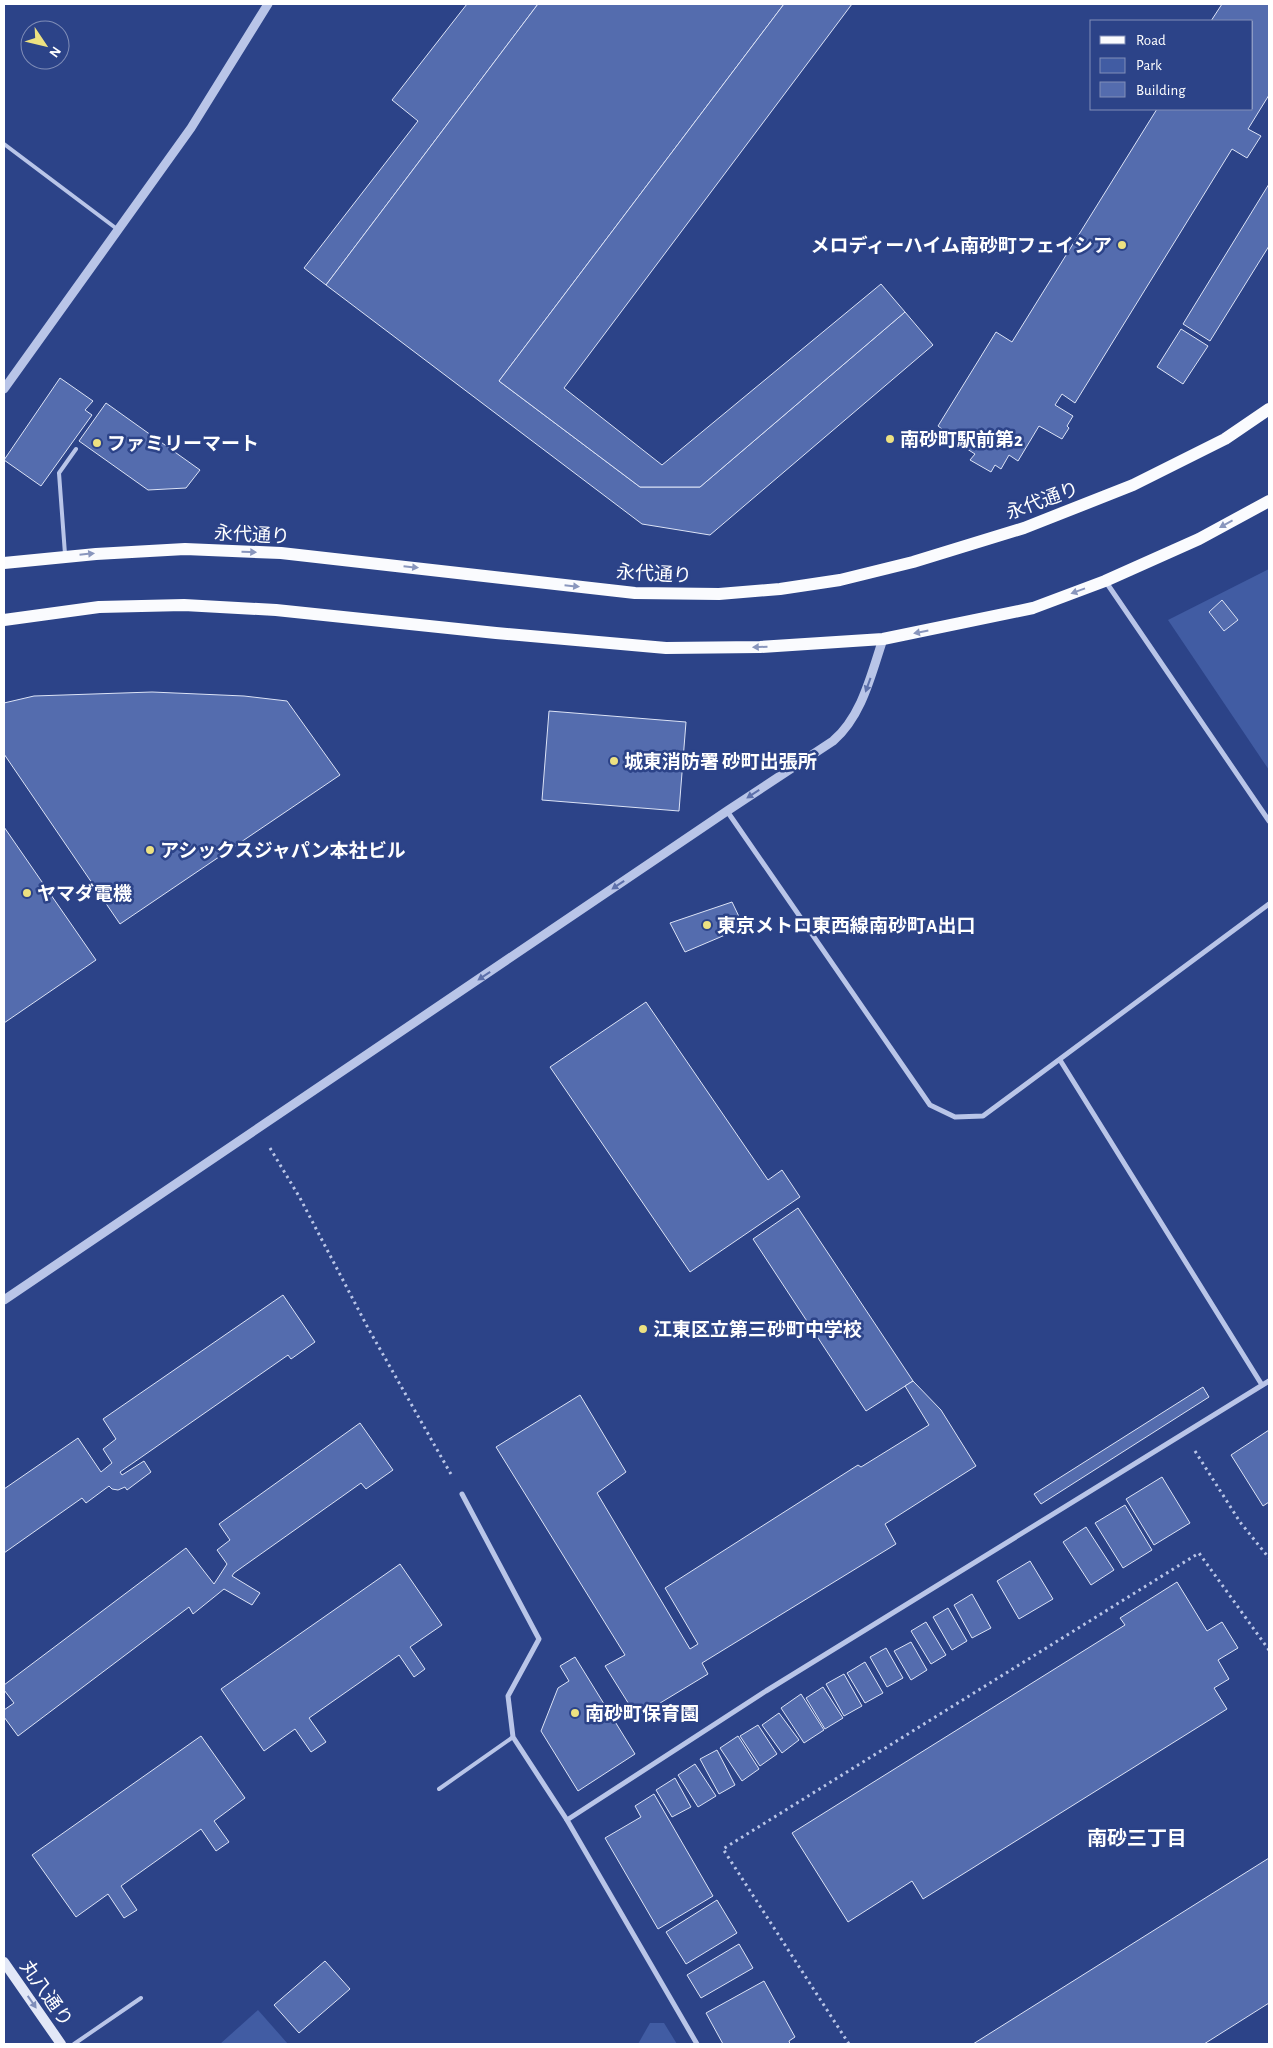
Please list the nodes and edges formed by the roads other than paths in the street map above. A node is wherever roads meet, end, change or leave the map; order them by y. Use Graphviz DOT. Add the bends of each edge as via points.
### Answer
graph roads {
  1 [pos="268,4"];
  2 [pos="4,144"];
  3 [pos="119,230"];
  4 [pos="4,390"];
  5 [pos="1269,409"];
  6 [pos="76,449"];
  7 [pos="1269,501"];
  8 [pos="65,557"];
  9 [pos="4,563"];
  10 [pos="1105,581"];
  11 [pos="4,620"];
  12 [pos="883,639"];
  13 [pos="727,810"];
  14 [pos="1269,821"];
  15 [pos="1269,904"];
  16 [pos="1060,1060"];
  17 [pos="4,1300"];
  18 [pos="1269,1381"];
  19 [pos="1262,1386"];
  20 [pos="462,1494"];
  21 [pos="513,1737"];
  22 [pos="439,1789"];
  23 [pos="567,1820"];
  24 [pos="4,1962"];
  25 [pos="141,1998"];
  26 [pos="61,2044"];
  27 [pos="74,2044"];
  28 [pos="697,2044"];
  1 -- 3 [label="street" via="191,128"];
  2 -- 3 [label="lane"];
  3 -- 4 [label="street"];
  8 -- 5 [label="main road, 永代通り, one-way" via="184,549 281,553 635,593 719,594 780,589 840,580 913,562 1024,528 1133,485 1225,439"];
  6 -- 8 [label="lane" via="59,473"];
  7 -- 10 [label="main road, one-way" via="1199,539"];
  8 -- 9 [label="main road, 永代通り"];
  10 -- 12 [label="main road, one-way" via="1033,608"];
  10 -- 14 [label="street"];
  12 -- 11 [label="main road, one-way" via="760,647 666,648 276,610 184,605 99,607"];
  12 -- 13 [label="street, one-way" via="865,692 845,731"];
  13 -- 16 [label="street" via="930,1105 955,1117 983,1116"];
  13 -- 17 [label="street, one-way"];
  15 -- 16 [label="street"];
  16 -- 19 [label="street"];
  18 -- 19 [label="street"];
  19 -- 23 [label="street" via="766,1691"];
  20 -- 21 [label="street" via="539,1639 508,1696"];
  21 -- 22 [label="lane"];
  21 -- 23 [label="street"];
  23 -- 28 [label="street"];
  24 -- 26 [label="main road, 丸八通り, one-way"];
  25 -- 27 [label="lane"];
}
